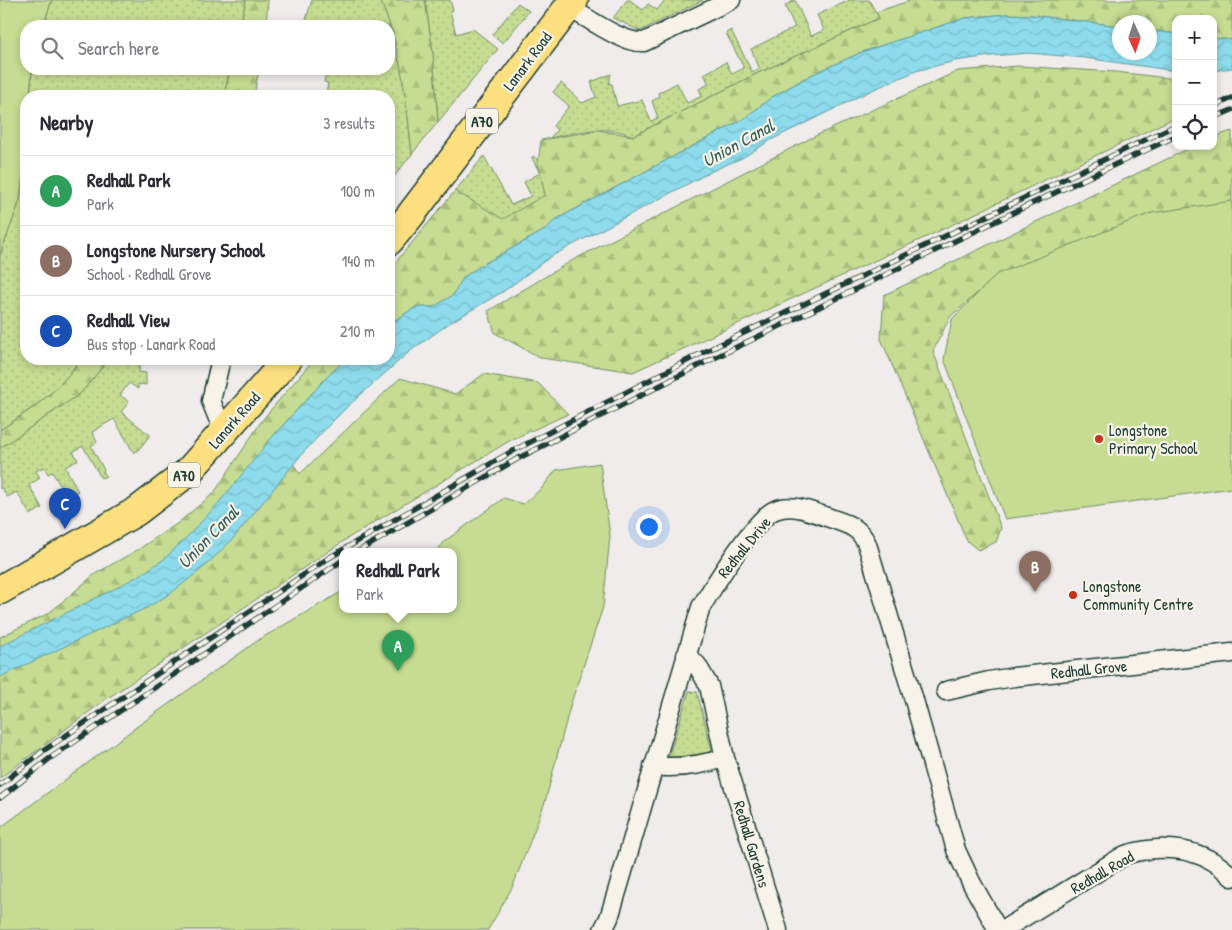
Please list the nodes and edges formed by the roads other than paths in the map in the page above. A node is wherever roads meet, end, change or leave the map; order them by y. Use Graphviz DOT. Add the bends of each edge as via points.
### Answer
graph roads {
  1 [pos="731,0"];
  2 [pos="571,3"];
  3 [pos="395,234"];
  4 [pos="220,365"];
  5 [pos="283,365"];
  6 [pos="224,433"];
  7 [pos="0,590"];
  8 [pos="1232,653"];
  9 [pos="686,655"];
  10 [pos="946,690"];
  11 [pos="725,758"];
  12 [pos="653,766"];
  13 [pos="1232,876"];
  14 [pos="603,930"];
  15 [pos="778,930"];
  16 [pos="998,930"];
  17 [pos="1003,930"];
  1 -- 2 [label="street" via="644,42 626,40"];
  2 -- 3 [label="main road, Lanark Road / A70"];
  4 -- 6 [label="street" via="211,400"];
  5 -- 6 [label="main road, Lanark Road / A70"];
  6 -- 7 [label="main road, Lanark Road / A70" via="188,472 137,511"];
  8 -- 10 [label="street, Redhall Grove" via="1014,677"];
  9 -- 11 [label="street, Redhall Gardens" via="709,686"];
  9 -- 12 [label="street, Redhall Drive"];
  9 -- 16 [label="street, Redhall Drive" via="701,607 725,567 774,510 799,507 854,527 862,535 874,565 920,698 956,850"];
  11 -- 12 [label="street" via="668,768"];
  11 -- 15 [label="street, Redhall Gardens"];
  12 -- 14 [label="street, Redhall Drive"];
  13 -- 17 [label="street, Redhall Road" via="1218,864 1194,852 1166,848 1138,851 1125,855"];
}
